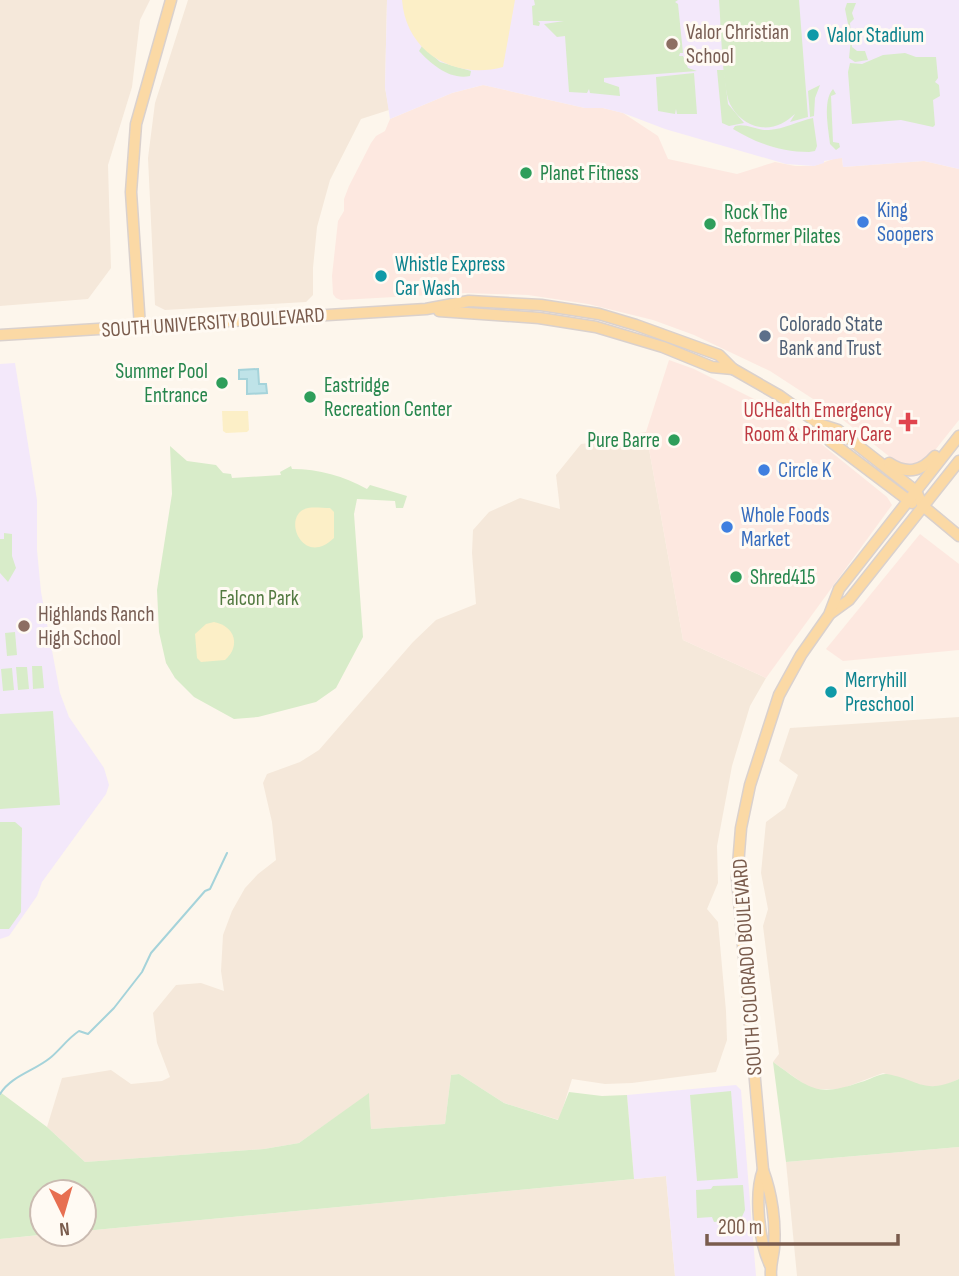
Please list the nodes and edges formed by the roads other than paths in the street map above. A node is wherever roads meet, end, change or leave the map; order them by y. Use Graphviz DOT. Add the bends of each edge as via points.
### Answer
graph roads {
  1 [pos="171,0"];
  2 [pos="426,309"];
  3 [pos="140,327"];
  4 [pos="608,331"];
  5 [pos="659,332"];
  6 [pos="0,335"];
  7 [pos="733,369"];
  8 [pos="819,424"];
  9 [pos="957,439"];
  10 [pos="867,453"];
  11 [pos="959,461"];
  12 [pos="916,491"];
  13 [pos="907,501"];
  14 [pos="923,506"];
  15 [pos="959,536"];
  16 [pos="829,614"];
  17 [pos="770,1270"];
  1 -- 3 [label="main road" via="135,124 131,192"];
  2 -- 3 [label="main road, SOUTH UNIVERSITY BOULEVARD"];
  2 -- 4 [label="main road, SOUTH UNIVERSITY BOULEVARD" via="539,318"];
  2 -- 5 [label="main road, SOUTH UNIVERSITY BOULEVARD" via="470,301 541,305 599,314"];
  3 -- 6 [label="main road, SOUTH UNIVERSITY BOULEVARD"];
  4 -- 5 [label="main road" via="617,327"];
  4 -- 7 [label="main road, SOUTH UNIVERSITY BOULEVARD" via="712,367"];
  5 -- 7 [label="main road, SOUTH UNIVERSITY BOULEVARD" via="719,355"];
  7 -- 8 [label="main road, SOUTH UNIVERSITY BOULEVARD"];
  8 -- 10 [label="main road, SOUTH UNIVERSITY BOULEVARD" via="838,430"];
  8 -- 13 [label="main road, SOUTH UNIVERSITY BOULEVARD" via="830,441"];
  9 -- 10 [label="main road" via="913,471 898,469"];
  9 -- 12 [label="main road, SOUTH COLORADO BOULEVARD"];
  10 -- 12 [label="main road, SOUTH UNIVERSITY BOULEVARD"];
  11 -- 14 [label="main road, SOUTH COLORADO BOULEVARD"];
  12 -- 13 [label="main road, SOUTH COLORADO BOULEVARD"];
  12 -- 14 [label="main road, SOUTH UNIVERSITY BOULEVARD"];
  13 -- 14 [label="main road, SOUTH UNIVERSITY BOULEVARD"];
  13 -- 16 [label="main road, SOUTH COLORADO BOULEVARD" via="839,589"];
  14 -- 15 [label="main road, SOUTH UNIVERSITY BOULEVARD"];
  14 -- 16 [label="main road, SOUTH COLORADO BOULEVARD" via="849,600"];
  16 -- 17 [label="main road, SOUTH COLORADO BOULEVARD" via="779,695 741,828 737,878 763,1170 759,1181 763,1246"];
}
